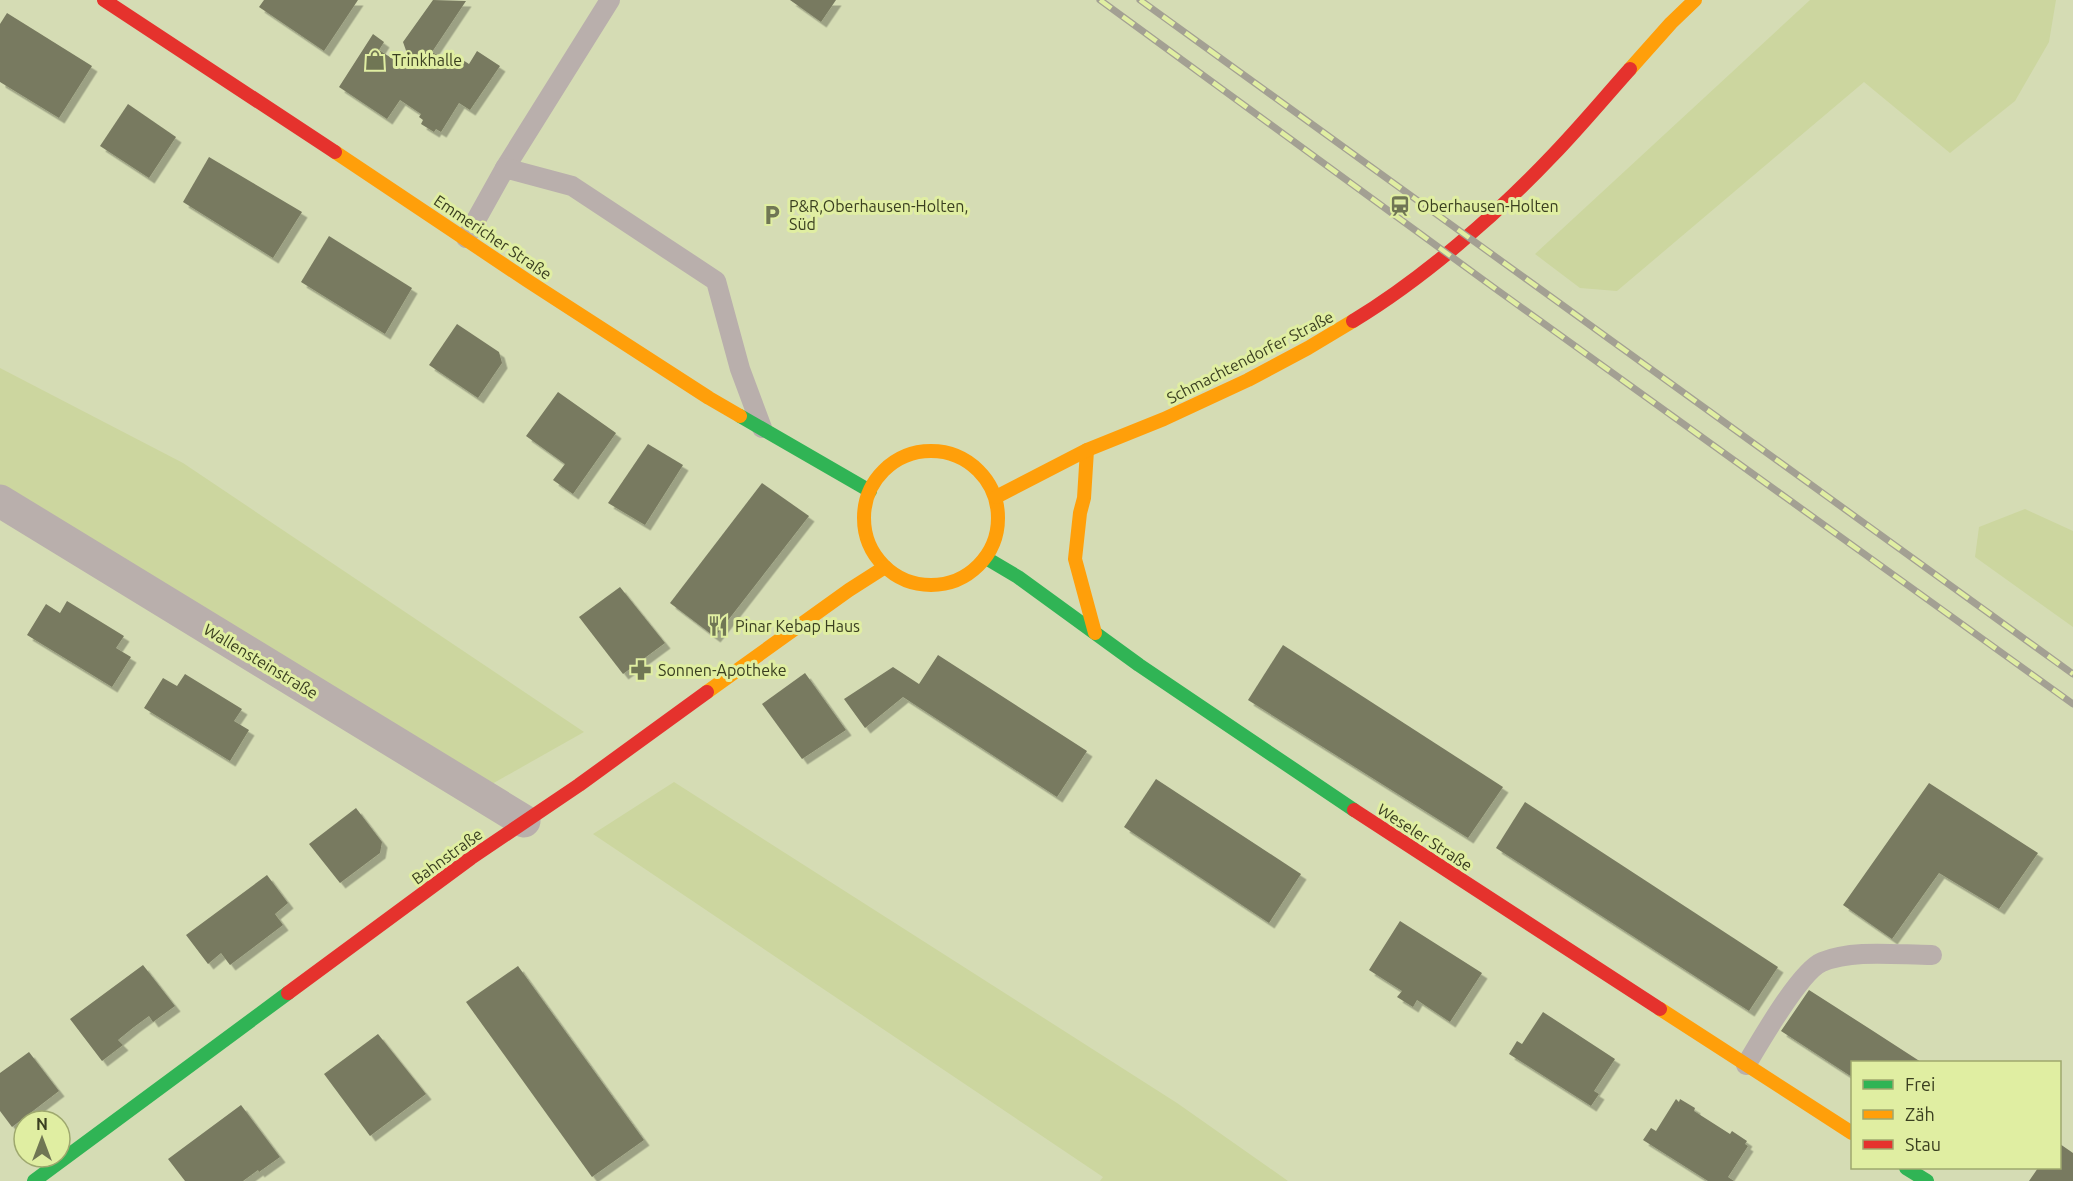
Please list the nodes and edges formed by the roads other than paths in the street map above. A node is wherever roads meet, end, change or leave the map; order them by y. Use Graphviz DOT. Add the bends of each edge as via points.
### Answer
graph roads {
  1 [pos="104,0"];
  2 [pos="610,0"];
  3 [pos="1695,0"];
  4 [pos="505,168"];
  5 [pos="466,238"];
  6 [pos="762,428"];
  7 [pos="1087,450"];
  8 [pos="870,491"];
  9 [pos="996,497"];
  10 [pos="0,501"];
  11 [pos="986,558"];
  12 [pos="885,567"];
  13 [pos="1095,633"];
  14 [pos="524,821"];
  15 [pos="1932,955"];
  16 [pos="1746,1065"];
  17 [pos="1851,1132"];
  18 [pos="1909,1169"];
  19 [pos="34,1181"];
  20 [pos="1927,1181"];
  1 -- 5 [label="main road, Emmericher Straße"];
  2 -- 4 [label="lane"];
  3 -- 7 [label="main road, Schmachtendorfer Straße" via="1507,200 1382,303 1248,380 1164,420"];
  4 -- 5 [label="lane"];
  4 -- 6 [label="lane" via="572,186 716,282 740,369"];
  5 -- 6 [label="main road, Emmericher Straße"];
  6 -- 8 [label="main road, Emmericher Straße"];
  7 -- 9 [label="main road, Schmachtendorfer Straße"];
  7 -- 13 [label="main road" via="1075,559"];
  8 -- 9 [label="main road" via="898,459 935,450 965,459 984,477"];
  8 -- 12 [label="main road" via="864,507 866,537"];
  9 -- 11 [label="main road" via="998,532"];
  10 -- 14 [label="street, Wallensteinstraße"];
  11 -- 12 [label="main road" via="969,574 936,584 905,579"];
  11 -- 13 [label="main road, Weseler Straße"];
  12 -- 14 [label="main road, Bahnstraße"];
  13 -- 16 [label="main road, Weseler Straße" via="1359,813"];
  14 -- 19 [label="main road, Bahnstraße"];
  15 -- 16 [label="lane" via="1847,956 1820,962 1803,979"];
  16 -- 17 [label="main road, Weseler Straße"];
  18 -- 20 [label="main road"];
}
